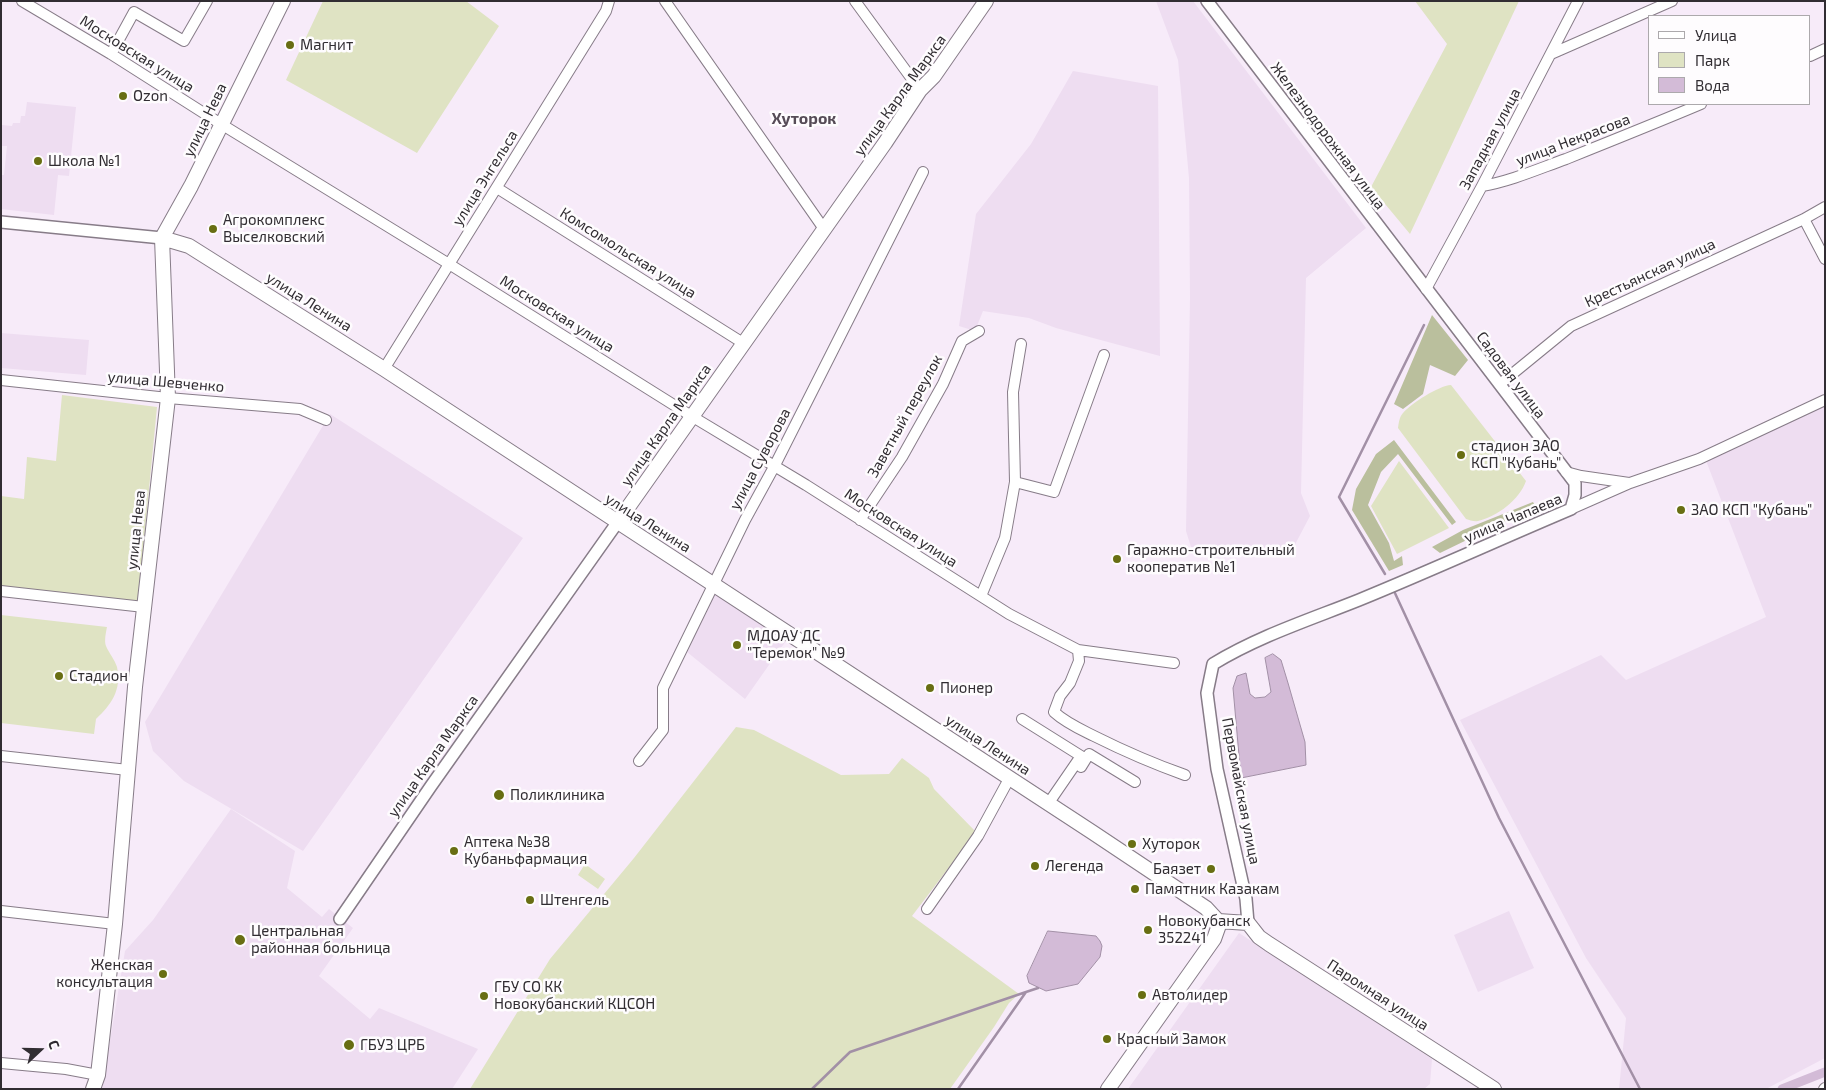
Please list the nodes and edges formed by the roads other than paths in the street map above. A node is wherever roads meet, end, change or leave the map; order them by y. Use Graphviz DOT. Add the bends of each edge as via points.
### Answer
graph roads {
  1 [pos="22,1"];
  2 [pos="207,1"];
  3 [pos="282,1"];
  4 [pos="609,1"];
  5 [pos="665,1"];
  6 [pos="855,1"];
  7 [pos="986,1"];
  8 [pos="1207,1"];
  9 [pos="1578,1"];
  10 [pos="1672,1"];
  11 [pos="1825,49"];
  12 [pos="111,54"];
  13 [pos="1551,54"];
  14 [pos="1811,56"];
  15 [pos="920,90"];
  16 [pos="1699,105"];
  17 [pos="220,124"];
  18 [pos="923,172"];
  19 [pos="1482,186"];
  20 [pos="497,188"];
  21 [pos="1825,206"];
  22 [pos="1804,219"];
  23 [pos="1,222"];
  24 [pos="824,229"];
  25 [pos="162,238"];
  26 [pos="1825,258"];
  27 [pos="449,264"];
  28 [pos="1426,289"];
  29 [pos="979,331"];
  30 [pos="743,344"];
  31 [pos="1021,344"];
  32 [pos="1104,355"];
  33 [pos="384,369"];
  34 [pos="1,380"];
  35 [pos="1500,384"];
  36 [pos="168,398"];
  37 [pos="1825,400"];
  38 [pos="693,417"];
  39 [pos="326,420"];
  40 [pos="774,466"];
  41 [pos="1566,472"];
  42 [pos="1015,482"];
  43 [pos="1630,483"];
  44 [pos="1571,509"];
  45 [pos="860,520"];
  46 [pos="617,523"];
  47 [pos="714,583"];
  48 [pos="1,591"];
  49 [pos="980,596"];
  50 [pos="144,607"];
  51 [pos="1078,650"];
  52 [pos="1174,663"];
  53 [pos="1213,664"];
  54 [pos="1022,719"];
  55 [pos="1,756"];
  56 [pos="639,761"];
  57 [pos="128,770"];
  58 [pos="1185,775"];
  59 [pos="1009,778"];
  60 [pos="1136,782"];
  61 [pos="1051,806"];
  62 [pos="927,909"];
  63 [pos="1,911"];
  64 [pos="340,919"];
  65 [pos="1218,921"];
  66 [pos="1248,923"];
  67 [pos="115,924"];
  68 [pos="1,1063"];
  69 [pos="95,1082"];
  70 [pos="1108,1089"];
  71 [pos="1494,1089"];
  1 -- 12 [label="street, Московская улица"];
  2 -- 12 [label="street" via="184,41 134,12"];
  3 -- 17 [label="main road, улица Нева"];
  4 -- 20 [label="street, улица Энгельса" via="606,11"];
  5 -- 24 [label="street"];
  6 -- 15 [label="street"];
  7 -- 15 [label="main road, улица Карла Маркса" via="934,76"];
  8 -- 28 [label="street, Железнодорожная улица"];
  9 -- 13 [label="street, Западная улица"];
  10 -- 13 [label="street"];
  11 -- 14 [label="street"];
  12 -- 17 [label="street, Московская улица"];
  13 -- 19 [label="street, Западная улица"];
  15 -- 24 [label="main road, улица Карла Маркса"];
  16 -- 19 [label="street, улица Некрасова" via="1501,183"];
  17 -- 25 [label="main road, улица Нева"];
  17 -- 27 [label="street, Московская улица"];
  18 -- 40 [label="street, улица Суворова"];
  19 -- 28 [label="street, Западная улица"];
  20 -- 27 [label="street, улица Энгельса"];
  20 -- 30 [label="street, Комсомольская улица"];
  21 -- 22 [label="street, Крестьянская улица"];
  22 -- 26 [label="street"];
  22 -- 35 [label="street, Крестьянская улица" via="1571,326"];
  23 -- 25 [label="street, улица Ленина"];
  24 -- 30 [label="main road, улица Карла Маркса"];
  25 -- 33 [label="main road, улица Ленина" via="190,246"];
  25 -- 36 [label="main road, улица Нева"];
  27 -- 33 [label="street, улица Энгельса"];
  27 -- 38 [label="street, Московская улица"];
  28 -- 35 [label="street, Садовая улица"];
  29 -- 45 [label="street, Заветный переулок" via="962,341 943,384 902,457"];
  30 -- 38 [label="main road, улица Карла Маркса"];
  31 -- 42 [label="street" via="1013,392"];
  32 -- 42 [label="street" via="1054,492"];
  33 -- 46 [label="main road, улица Ленина"];
  34 -- 36 [label="street, улица Шевченко"];
  35 -- 41 [label="street, Садовая улица"];
  36 -- 39 [label="street, улица Шевченко" via="300,409"];
  36 -- 50 [label="main road, улица Нева"];
  37 -- 43 [label="street, улица Чапаева" via="1698,459"];
  38 -- 40 [label="street, Московская улица"];
  38 -- 46 [label="main road, улица Карла Маркса"];
  40 -- 45 [label="street, Московская улица"];
  40 -- 47 [label="street, улица Суворова"];
  41 -- 43 [label="street"];
  41 -- 44 [label="street, Садовая улица" via="1574,483"];
  42 -- 49 [label="street" via="1005,538"];
  43 -- 44 [label="street, улица Чапаева"];
  44 -- 53 [label="street, улица Чапаева" via="1259,640"];
  45 -- 49 [label="street, Московская улица"];
  46 -- 47 [label="main road, улица Ленина"];
  46 -- 64 [label="street, улица Карла Маркса"];
  47 -- 56 [label="street, улица Суворова" via="663,688 663,730"];
  47 -- 59 [label="main road, улица Ленина"];
  48 -- 50 [label="street"];
  49 -- 51 [label="street, Московская улица"];
  50 -- 57 [label="main road, улица Нева"];
  51 -- 52 [label="street, Московская улица"];
  51 -- 58 [label="street" via="1079,661 1054,712 1063,721 1107,743 1149,763"];
  53 -- 66 [label="street, Первомайская улица" via="1208,693 1218,769 1246,899"];
  54 -- 61 [label="street" via="1081,756"];
  55 -- 57 [label="street"];
  57 -- 67 [label="main road, улица Нева"];
  59 -- 61 [label="main road, улица Ленина"];
  59 -- 62 [label="street" via="978,836"];
  60 -- 61 [label="street" via="1089,754"];
  61 -- 65 [label="main road, улица Ленина" via="1206,908"];
  63 -- 67 [label="street"];
  65 -- 66 [label="main road"];
  65 -- 70 [label="main road" via="1214,940"];
  66 -- 71 [label="main road, Паромная улица" via="1269,944"];
  67 -- 69 [label="main road, улица Нева"];
  68 -- 69 [label="street" via="66,1069"];
}
